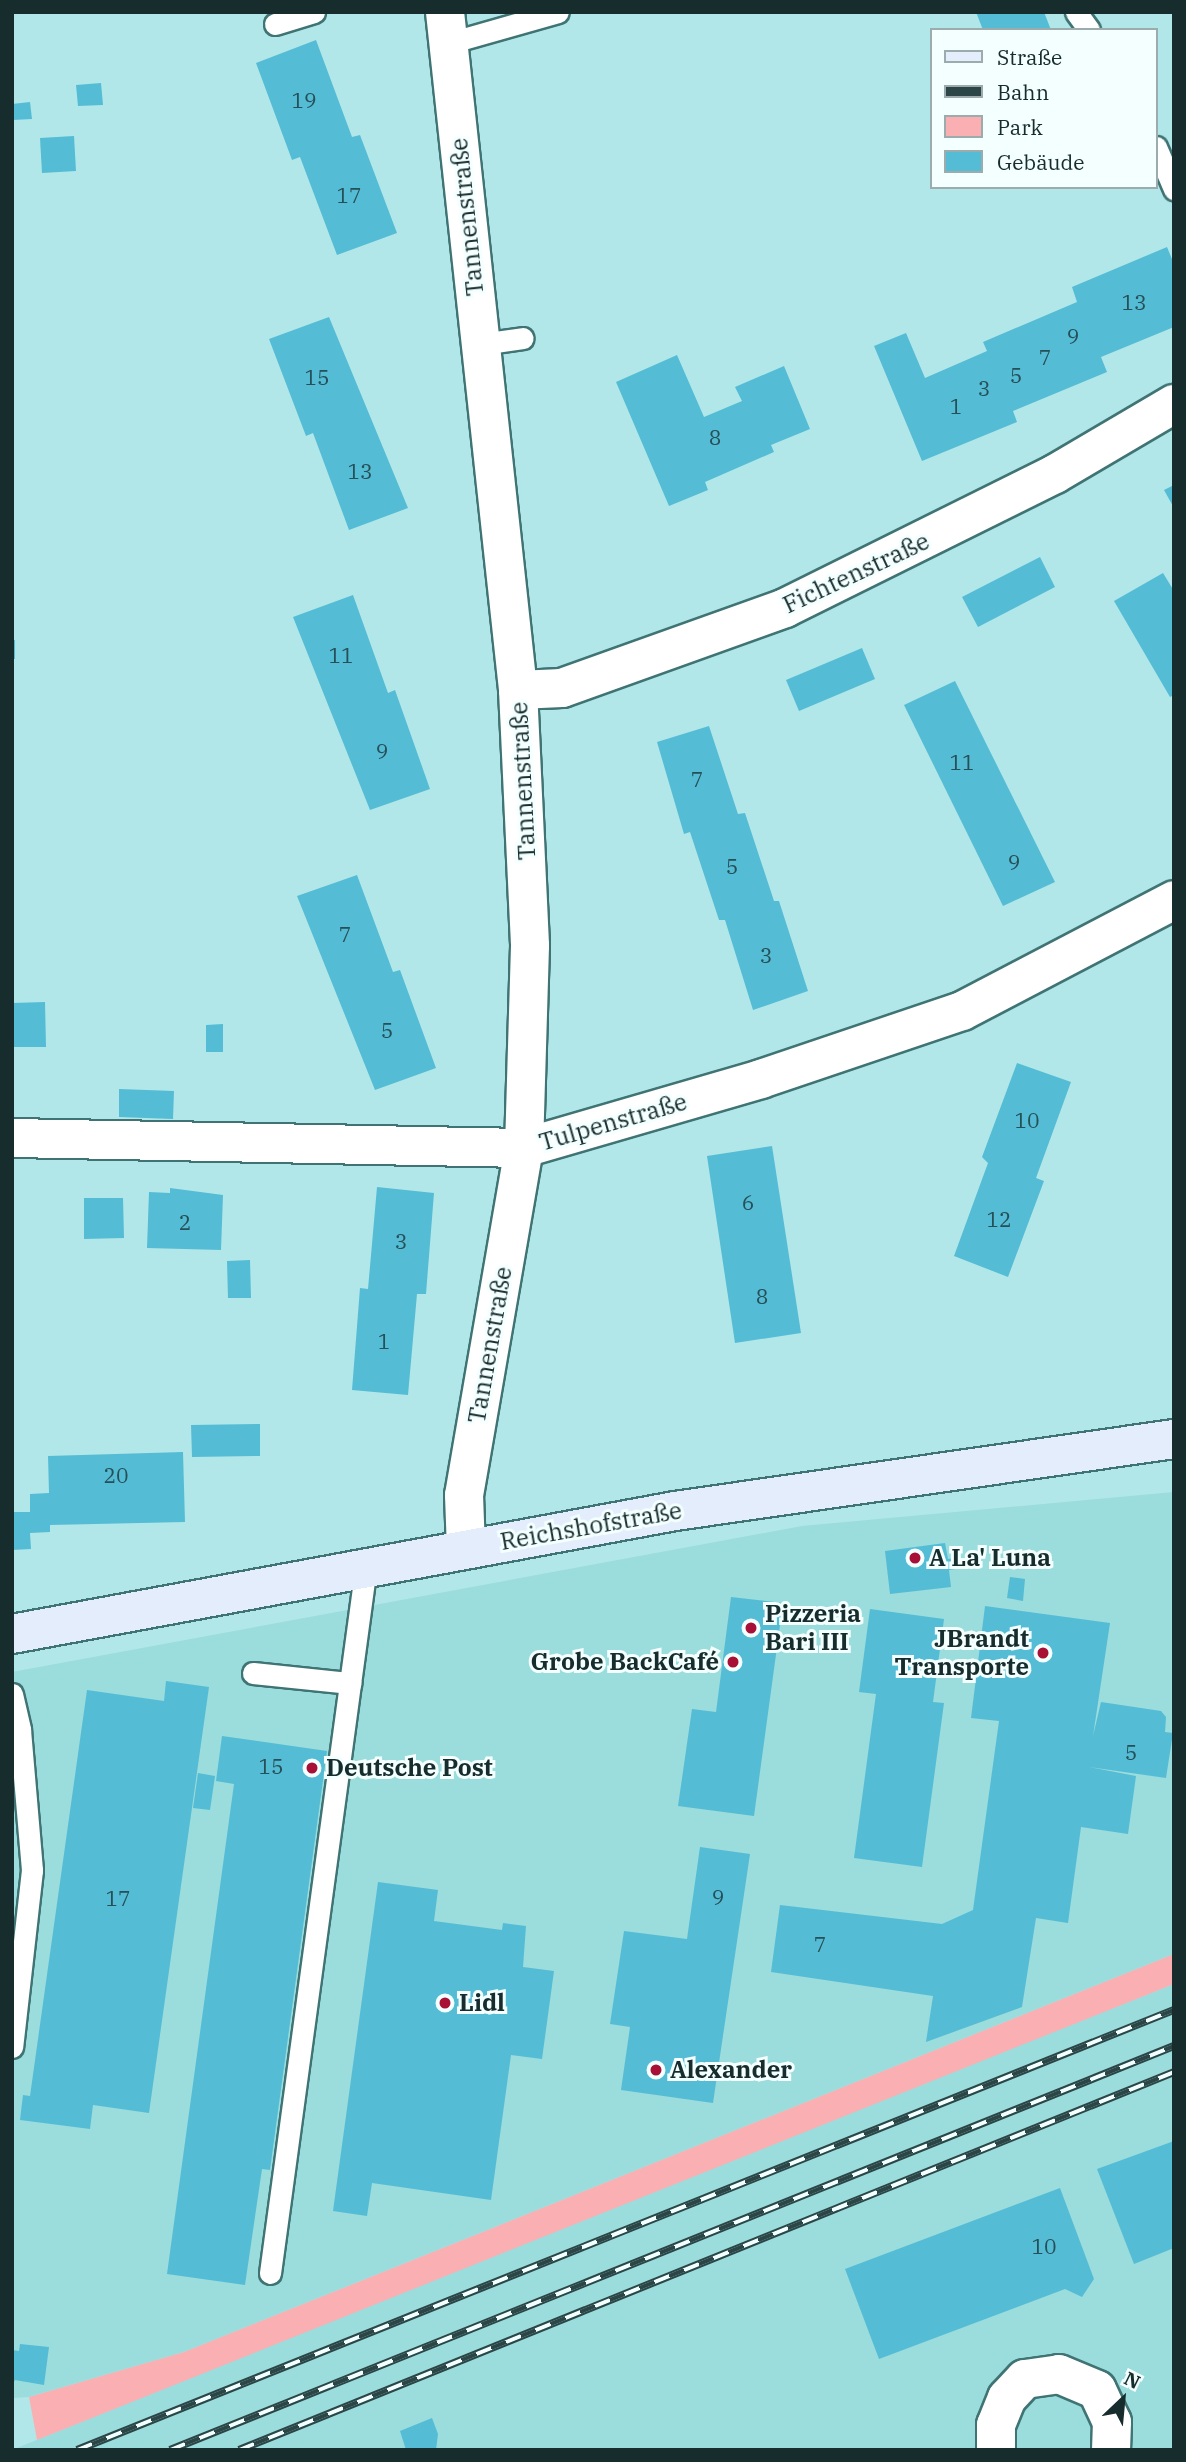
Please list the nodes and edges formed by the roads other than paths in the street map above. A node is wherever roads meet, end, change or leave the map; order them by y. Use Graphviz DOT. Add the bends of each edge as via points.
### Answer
graph roads {
  1 [pos="314,12"];
  2 [pos="558,12"];
  3 [pos="1076,12"];
  4 [pos="275,24"];
  5 [pos="447,28"];
  6 [pos="1088,28"];
  7 [pos="1158,151"];
  8 [pos="1174,189"];
  9 [pos="523,338"];
  10 [pos="481,344"];
  11 [pos="1174,404"];
  12 [pos="519,690"];
  13 [pos="1174,900"];
  14 [pos="12,1138"];
  15 [pos="524,1148"];
  16 [pos="1174,1439"];
  17 [pos="466,1549"];
  18 [pos="366,1566"];
  19 [pos="12,1634"];
  20 [pos="254,1673"];
  21 [pos="350,1683"];
  22 [pos="12,1694"];
  23 [pos="12,2047"];
  24 [pos="270,2273"];
  25 [pos="996,2450"];
  26 [pos="1111,2450"];
  1 -- 4 [label="lane"];
  2 -- 5 [label="lane"];
  3 -- 6 [label="lane"];
  5 -- 10 [label="street, Tannenstraße"];
  7 -- 8 [label="lane"];
  9 -- 10 [label="lane"];
  10 -- 12 [label="street, Tannenstraße"];
  11 -- 12 [label="street, Fichtenstraße" via="1043,480 785,608 562,688"];
  12 -- 15 [label="street, Tannenstraße" via="530,946"];
  13 -- 15 [label="street, Tulpenstraße" via="962,1011 761,1079"];
  14 -- 15 [label="street, Tulpenstraße"];
  15 -- 17 [label="street, Tannenstraße" via="464,1495"];
  16 -- 17 [label="street, Reichshofstraße" via="706,1506"];
  17 -- 18 [label="street, Reichshofstraße"];
  18 -- 19 [label="street, Reichshofstraße"];
  18 -- 21 [label="lane"];
  20 -- 21 [label="lane"];
  21 -- 24 [label="lane"];
  22 -- 23 [label="lane" via="20,1730 32,1870"];
  25 -- 26 [label="street" via="996,2425 1007,2398 1025,2379 1059,2374 1097,2390 1112,2423"];
}
